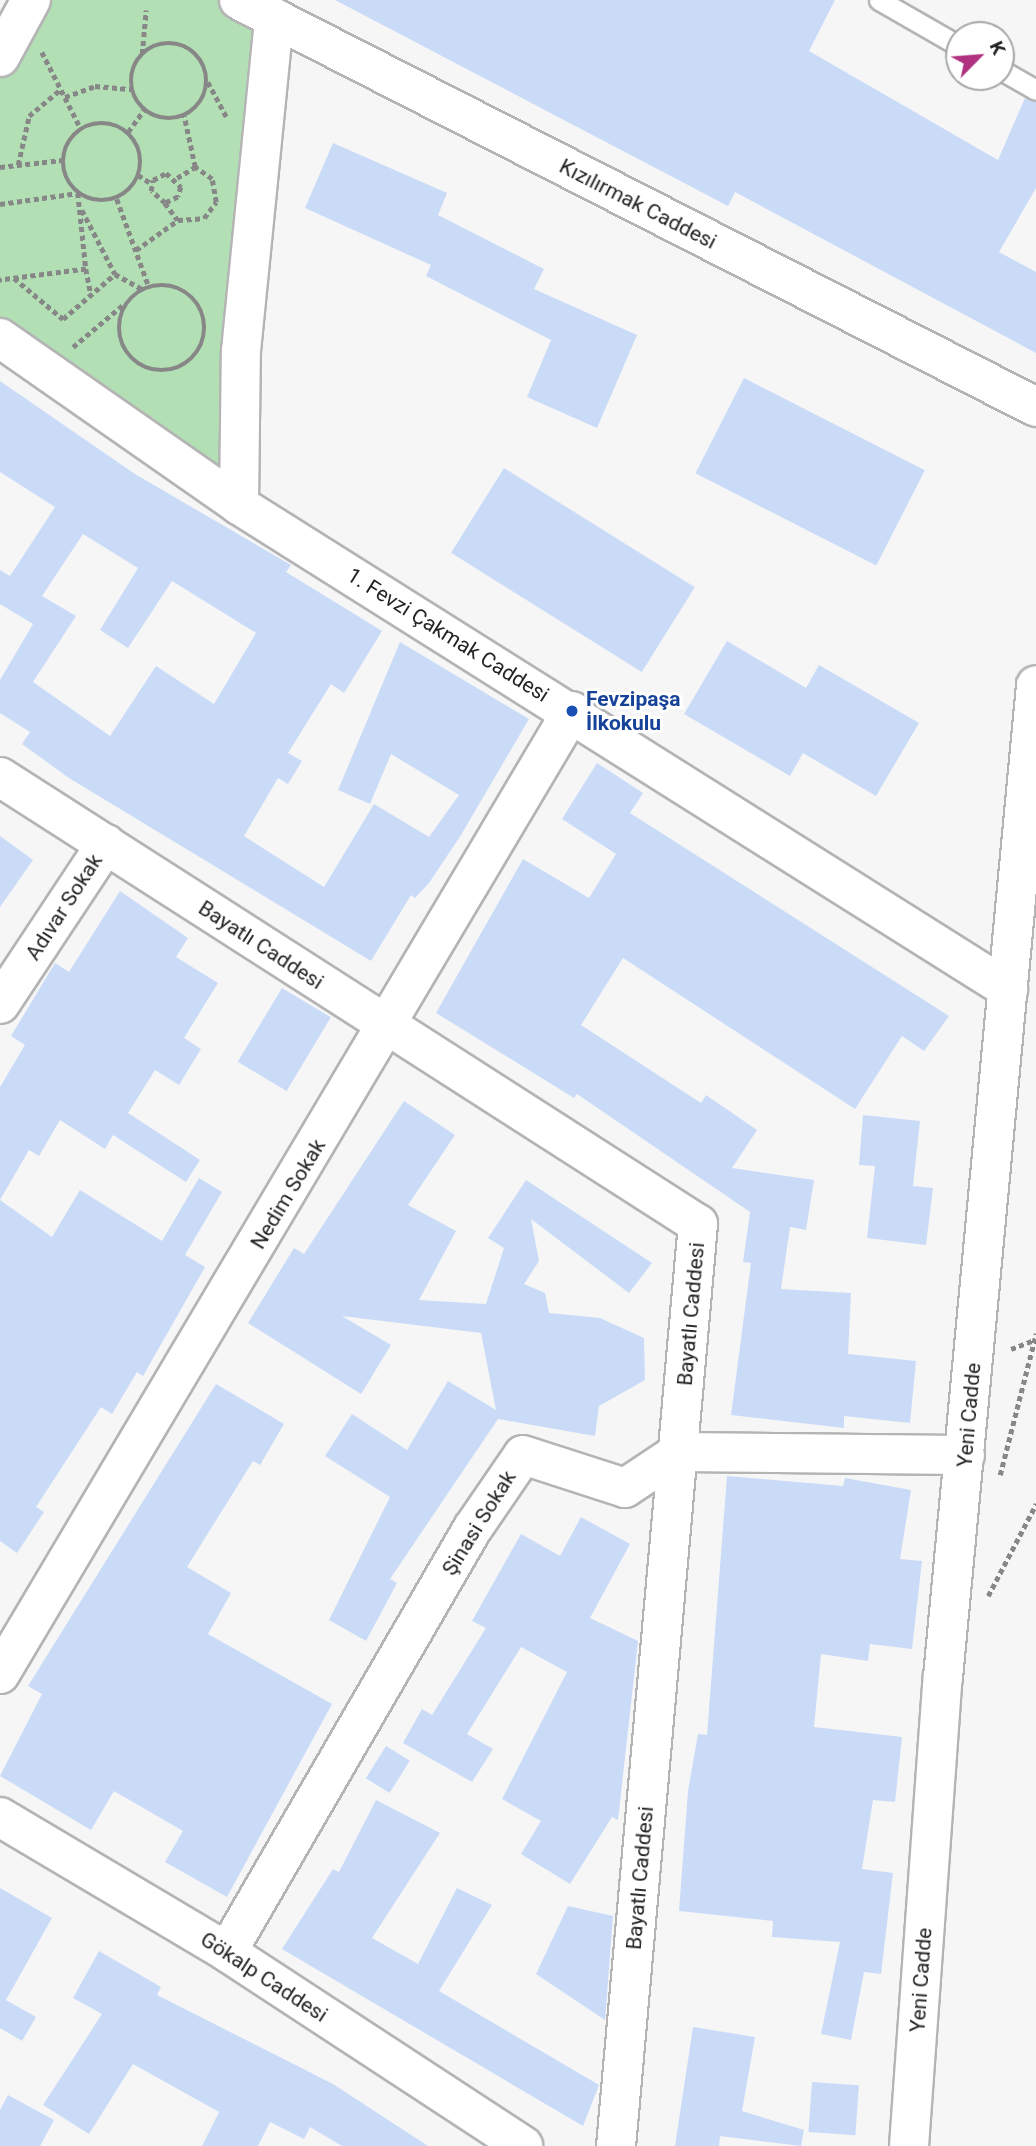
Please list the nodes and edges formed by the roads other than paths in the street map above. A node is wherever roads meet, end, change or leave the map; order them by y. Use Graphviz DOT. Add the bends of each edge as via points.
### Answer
graph roads {
  1 [pos="239,0"];
  2 [pos="878,0"];
  3 [pos="27,7"];
  4 [pos="274,18"];
  5 [pos="945,38"];
  6 [pos="0,57"];
  7 [pos="1015,78"];
  8 [pos="1036,90"];
  9 [pos="0,338"];
  10 [pos="1036,407"];
  11 [pos="239,505"];
  12 [pos="1036,685"];
  13 [pos="572,711"];
  14 [pos="0,777"];
  15 [pos="106,844"];
  16 [pos="1008,989"];
  17 [pos="0,1004"];
  18 [pos="388,1027"];
  19 [pos="679,1452"];
  20 [pos="965,1455"];
  21 [pos="0,1674"];
  22 [pos="0,1817"];
  23 [pos="227,1952"];
  24 [pos="523,2146"];
  25 [pos="616,2146"];
  26 [pos="909,2146"];
  1 -- 4 [label="street, Kızılırmak Caddesi"];
  2 -- 5 [label="lane"];
  3 -- 6 [label="street"];
  4 -- 10 [label="street, Kızılırmak Caddesi"];
  4 -- 11 [label="street" via="241,351"];
  7 -- 8 [label="lane"];
  9 -- 11 [label="street, 1. Fevzi Çakmak Caddesi"];
  11 -- 13 [label="street, 1. Fevzi Çakmak Caddesi"];
  12 -- 16 [label="street, Yeni Cadde"];
  13 -- 16 [label="street, 1. Fevzi Çakmak Caddesi"];
  13 -- 18 [label="street, Nedim Sokak"];
  14 -- 15 [label="street, Bayatlı Caddesi"];
  15 -- 17 [label="street, Adıvar Sokak"];
  15 -- 18 [label="street, Bayatlı Caddesi"];
  16 -- 20 [label="street, Yeni Cadde"];
  18 -- 19 [label="street, Bayatlı Caddesi" via="698,1224"];
  18 -- 21 [label="street, Nedim Sokak"];
  19 -- 20 [label="street"];
  19 -- 23 [label="street, Şinasi Sokak" via="625,1488 523,1455 466,1539"];
  19 -- 25 [label="street, Bayatlı Caddesi"];
  20 -- 26 [label="street, Yeni Cadde"];
  22 -- 23 [label="street, Gökalp Caddesi"];
  23 -- 24 [label="street, Gökalp Caddesi"];
}
